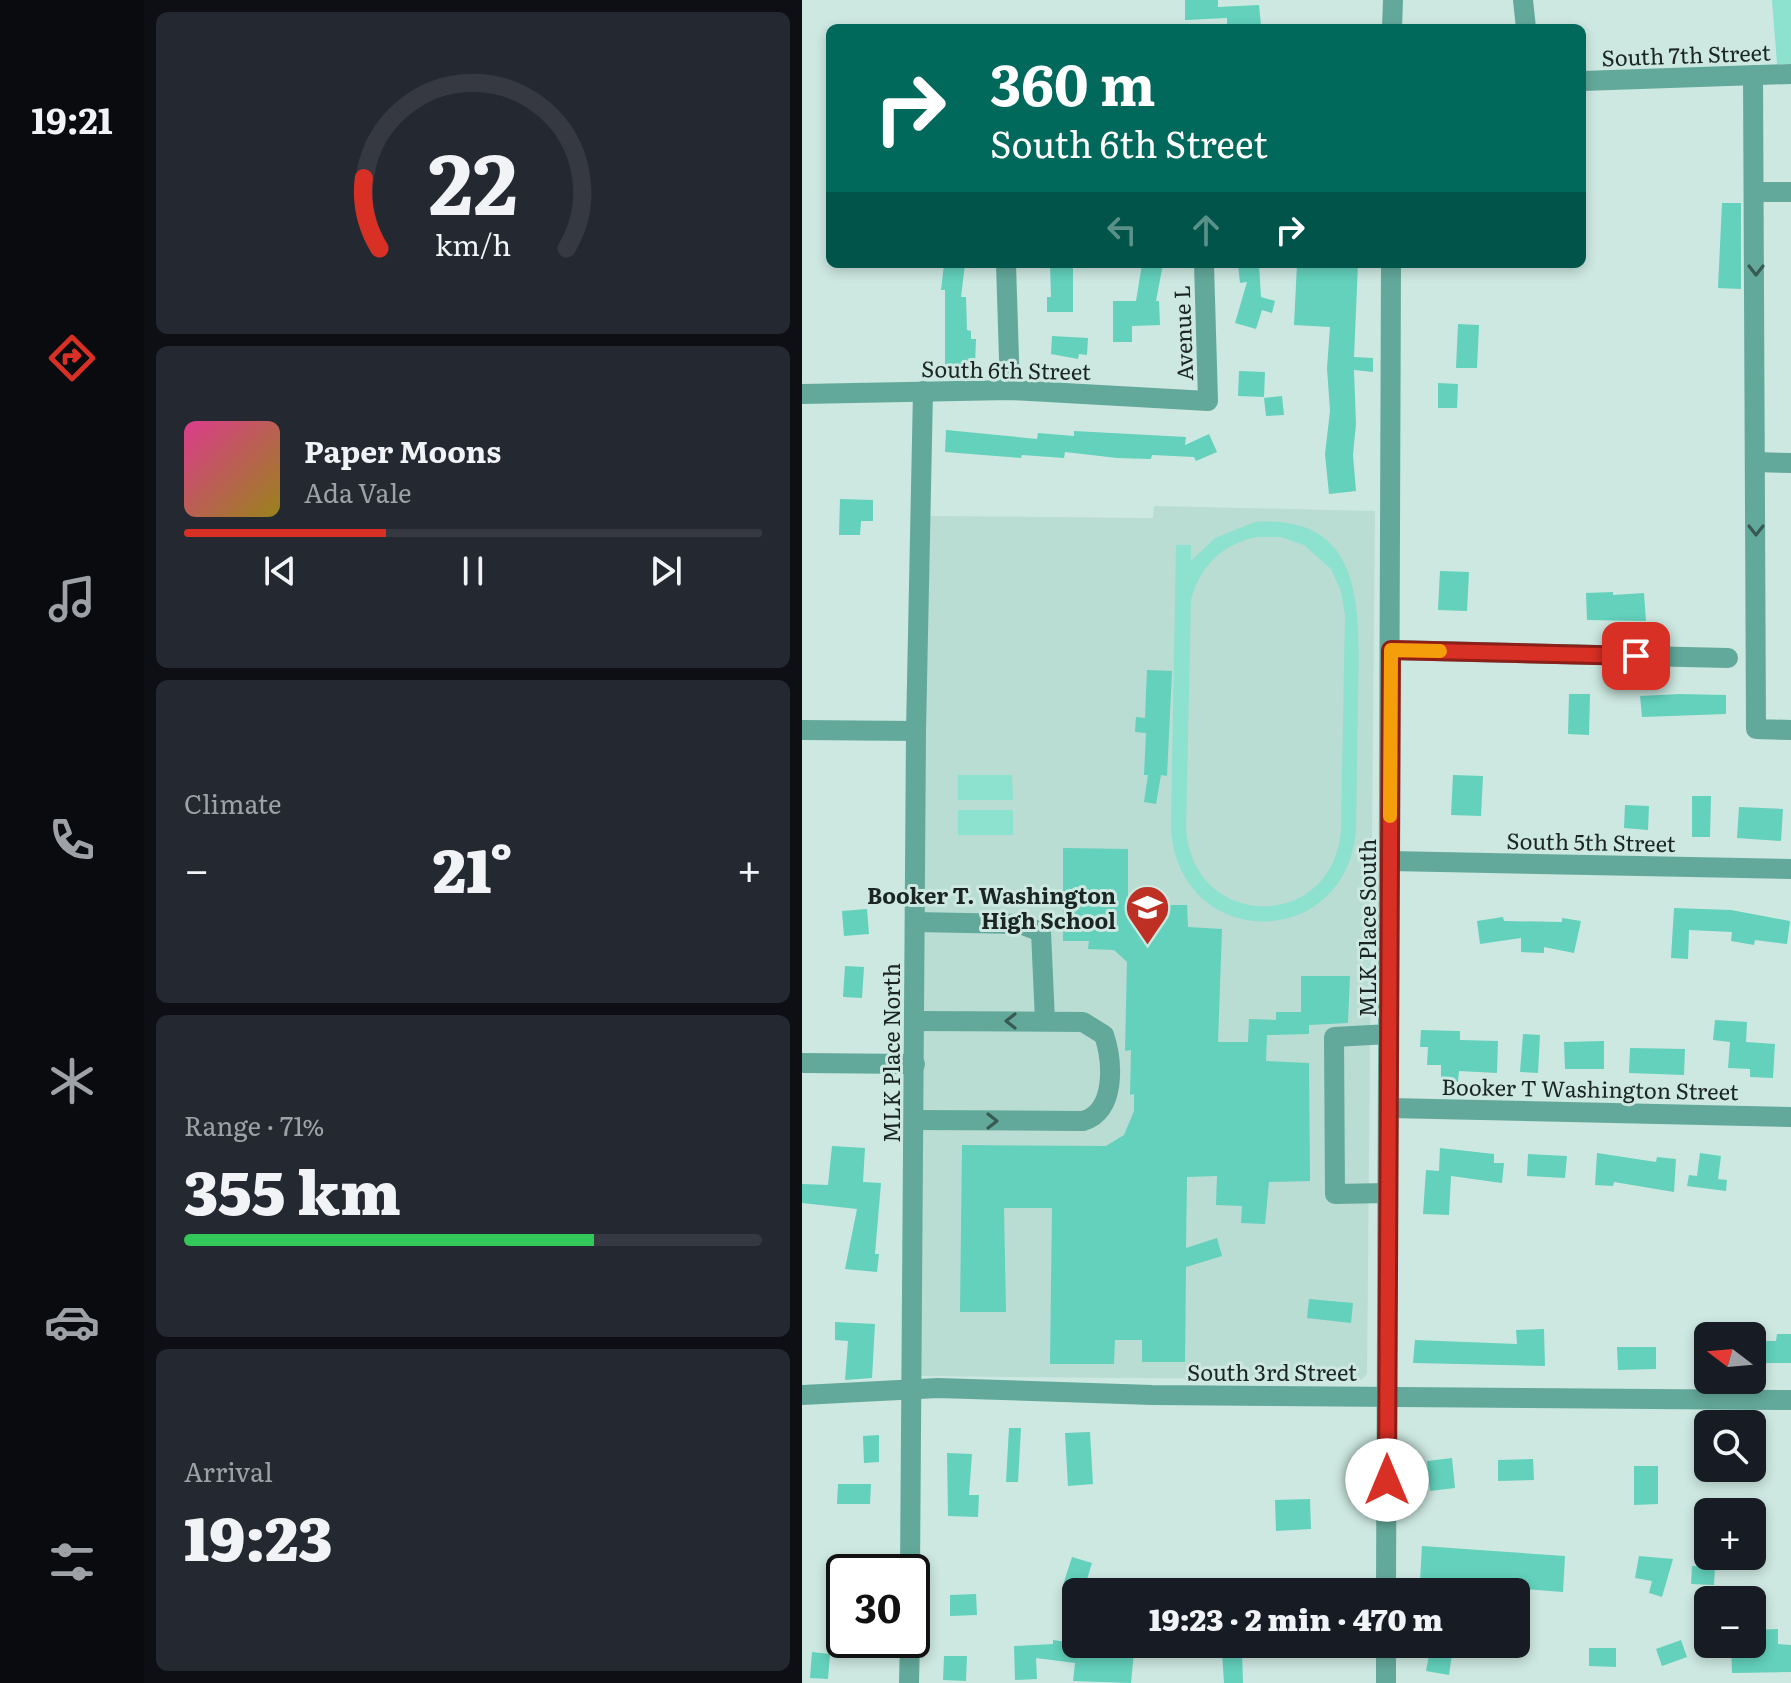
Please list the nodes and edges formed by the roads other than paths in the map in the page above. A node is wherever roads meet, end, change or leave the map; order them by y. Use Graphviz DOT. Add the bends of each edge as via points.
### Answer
graph roads {
  1 [pos="1393,0"];
  2 [pos="1523,0"];
  3 [pos="1392,24"];
  4 [pos="1526,24"];
  5 [pos="1791,74"];
  6 [pos="1753,75"];
  7 [pos="1586,81"];
  8 [pos="1754,192"];
  9 [pos="1791,192"];
  10 [pos="1006,268"];
  11 [pos="1204,268"];
  12 [pos="1391,268"];
  13 [pos="1010,390"];
  14 [pos="923,391"];
  15 [pos="802,394"];
  16 [pos="1208,401"];
  17 [pos="1755,462"];
  18 [pos="1791,463"];
  19 [pos="1391,650"];
  20 [pos="1728,658"];
  21 [pos="802,730"];
  22 [pos="1791,730"];
  23 [pos="916,731"];
  24 [pos="1390,861"];
  25 [pos="1791,869"];
  26 [pos="915,922"];
  27 [pos="915,1021"];
  28 [pos="1045,1021"];
  29 [pos="1389,1034"];
  30 [pos="802,1063"];
  31 [pos="915,1064"];
  32 [pos="1389,1108"];
  33 [pos="1791,1117"];
  34 [pos="914,1120"];
  35 [pos="1388,1193"];
  36 [pos="912,1391"];
  37 [pos="802,1395"];
  38 [pos="1387,1395"];
  39 [pos="1791,1400"];
  40 [pos="910,1554"];
  41 [pos="1386,1578"];
  42 [pos="910,1658"];
  43 [pos="1386,1658"];
  44 [pos="909,1683"];
  45 [pos="1386,1683"];
  1 -- 3 [label="street"];
  2 -- 4 [label="street"];
  5 -- 6 [label="street, South 7th Street"];
  6 -- 7 [label="street, South 7th Street"];
  6 -- 8 [label="street"];
  8 -- 9 [label="street"];
  8 -- 17 [label="street, one-way"];
  10 -- 13 [label="street"];
  11 -- 16 [label="street, Avenue L"];
  12 -- 19 [label="street, MLK Place South"];
  13 -- 14 [label="street, South 6th Street"];
  13 -- 16 [label="street, South 6th Street"];
  14 -- 15 [label="street, South 6th Street"];
  14 -- 23 [label="street, MLK Place North"];
  17 -- 18 [label="street"];
  17 -- 22 [label="street, one-way" via="1756,729"];
  19 -- 20 [label="street"];
  19 -- 24 [label="street, MLK Place South"];
  21 -- 23 [label="street"];
  23 -- 26 [label="street, MLK Place North"];
  24 -- 25 [label="street, South 5th Street"];
  24 -- 29 [label="street, MLK Place South"];
  26 -- 27 [label="street, MLK Place North"];
  26 -- 28 [label="street" via="1020,924 1041,932"];
  28 -- 27 [label="street, one-way"];
  27 -- 31 [label="street, MLK Place North"];
  34 -- 28 [label="street, one-way" via="1083,1121 1099,1114 1108,1095 1104,1035 1083,1022"];
  29 -- 32 [label="street, MLK Place South"];
  29 -- 35 [label="street" via="1334,1037 1335,1194"];
  30 -- 31 [label="street"];
  31 -- 34 [label="street, MLK Place North"];
  32 -- 33 [label="street, Booker T Washington Street"];
  32 -- 35 [label="street, MLK Place South"];
  34 -- 36 [label="street, MLK Place North"];
  35 -- 38 [label="street, MLK Place South"];
  36 -- 37 [label="street, South 3rd Street"];
  36 -- 38 [label="street, South 3rd Street"];
  36 -- 40 [label="street, MLK Place North"];
  38 -- 39 [label="street, South 3rd Street"];
  38 -- 41 [label="street, MLK Place South"];
  42 -- 44 [label="street"];
  43 -- 45 [label="street"];
}
